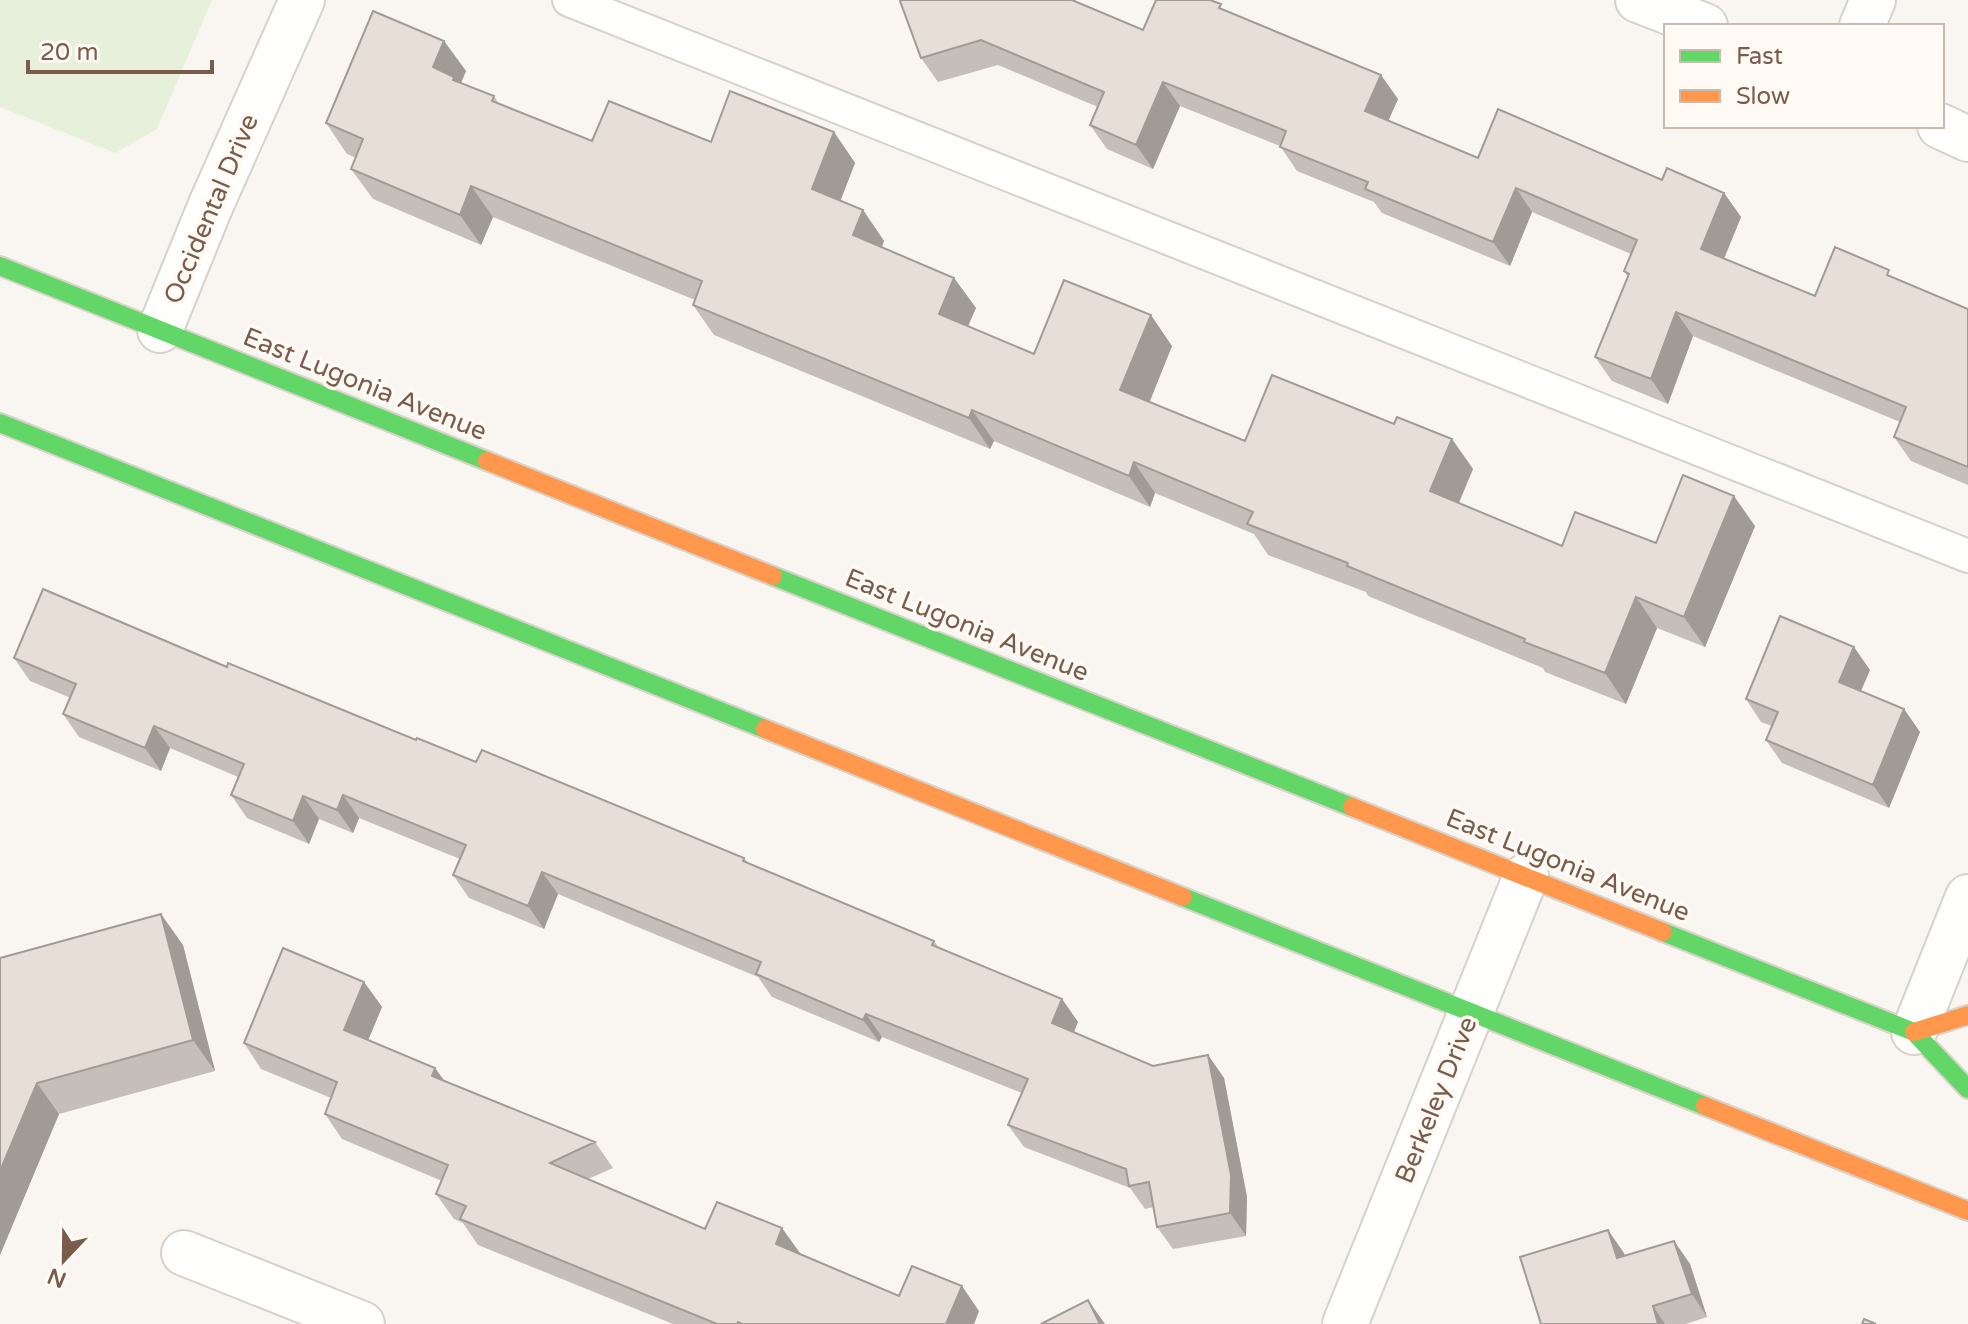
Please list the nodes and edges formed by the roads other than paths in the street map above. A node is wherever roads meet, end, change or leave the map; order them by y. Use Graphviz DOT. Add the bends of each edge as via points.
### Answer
graph roads {
  1 [pos="302,0"];
  2 [pos="569,0"];
  3 [pos="1638,0"];
  4 [pos="1873,0"];
  5 [pos="1700,24"];
  6 [pos="1863,24"];
  7 [pos="1944,128"];
  8 [pos="1968,139"];
  9 [pos="0,266"];
  10 [pos="160,330"];
  11 [pos="0,423"];
  12 [pos="1968,556"];
  13 [pos="1526,876"];
  14 [pos="1968,897"];
  15 [pos="1471,1012"];
  16 [pos="1968,1015"];
  17 [pos="1914,1032"];
  18 [pos="1968,1089"];
  19 [pos="1968,1211"];
  20 [pos="184,1253"];
  21 [pos="362,1324"];
  22 [pos="1345,1324"];
  1 -- 10 [label="street, Occidental Drive"];
  2 -- 12 [label="lane"];
  3 -- 5 [label="street"];
  4 -- 6 [label="street"];
  7 -- 8 [label="street"];
  9 -- 10 [label="main road, East Lugonia Avenue"];
  10 -- 13 [label="main road, East Lugonia Avenue"];
  11 -- 15 [label="main road"];
  13 -- 15 [label="street, Berkeley Drive"];
  13 -- 17 [label="main road, East Lugonia Avenue"];
  14 -- 17 [label="street"];
  15 -- 19 [label="main road"];
  15 -- 22 [label="street, Berkeley Drive"];
  16 -- 17 [label="main road"];
  17 -- 18 [label="main road, East Lugonia Avenue"];
  20 -- 21 [label="street"];
}
